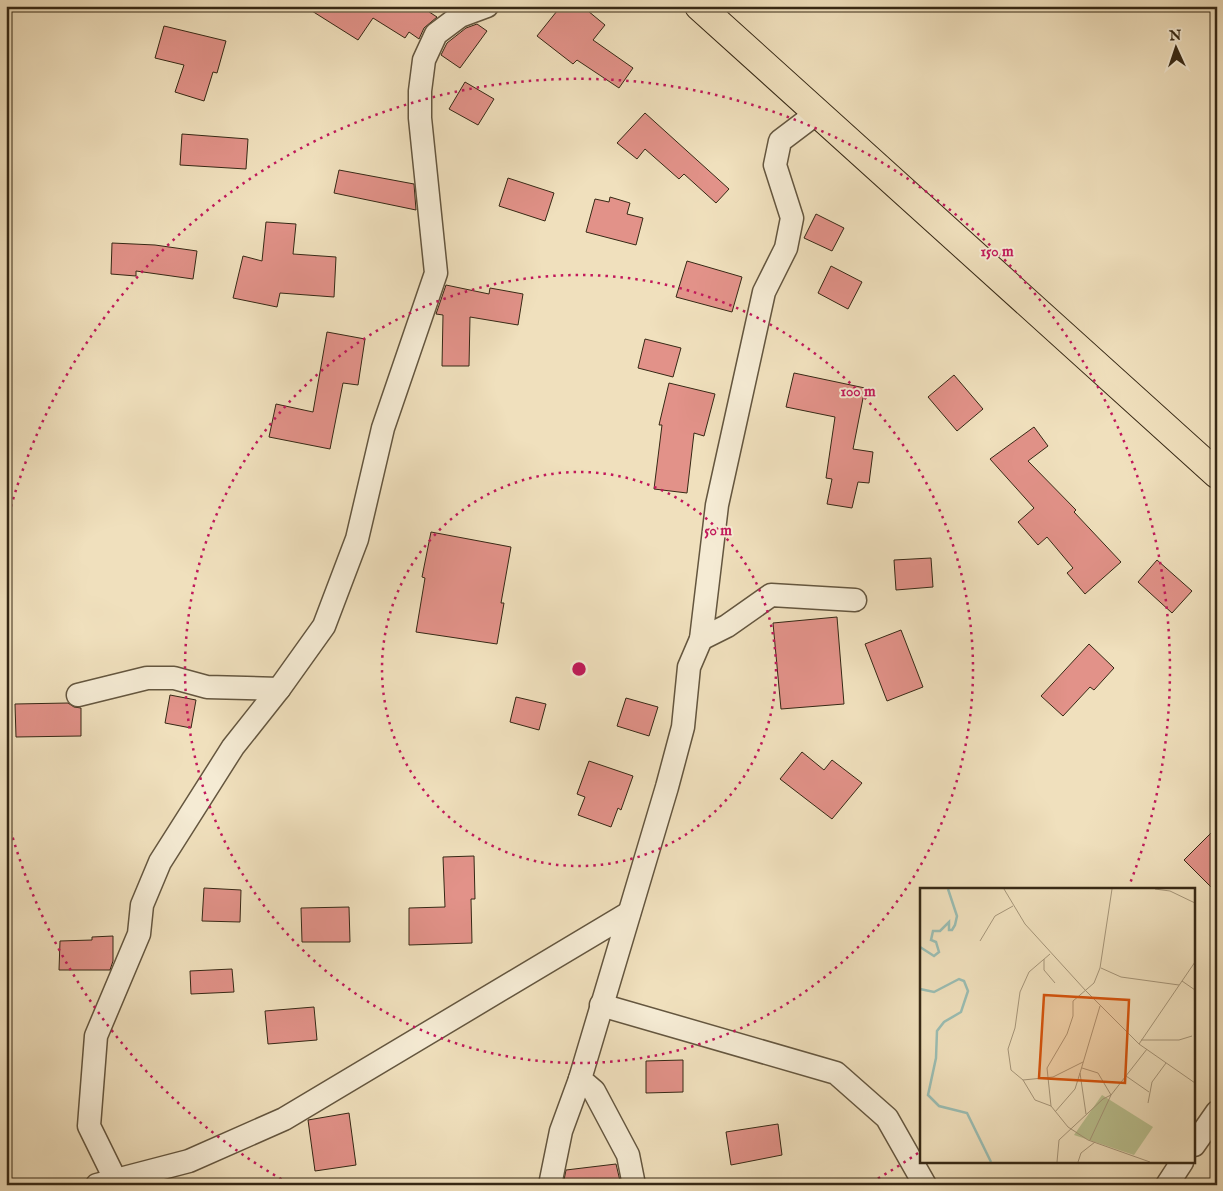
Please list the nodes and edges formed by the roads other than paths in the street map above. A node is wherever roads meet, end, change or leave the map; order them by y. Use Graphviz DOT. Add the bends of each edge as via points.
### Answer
graph roads {
  1 [pos="486,6"];
  2 [pos="699,6"];
  3 [pos="816,113"];
  4 [pos="1217,474"];
  5 [pos="856,600"];
  6 [pos="701,639"];
  7 [pos="279,690"];
  8 [pos="78,695"];
  9 [pos="629,913"];
  10 [pos="601,1004"];
  11 [pos="580,1079"];
  12 [pos="1217,1112"];
  13 [pos="1196,1142"];
  14 [pos="1181,1164"];
  15 [pos="111,1183"];
  16 [pos="550,1185"];
  17 [pos="634,1185"];
  18 [pos="925,1185"];
  19 [pos="1167,1185"];
  1 -- 7 [label="street" via="460,16 436,34 424,60 420,118 436,273 384,428 356,539 324,626"];
  2 -- 3 [label="main road"];
  3 -- 4 [label="main road"];
  3 -- 6 [label="street" via="780,141 775,165 792,218 786,248 764,292 717,505"];
  5 -- 6 [label="street" via="771,595"];
  6 -- 9 [label="street" via="689,667 683,727 667,788"];
  7 -- 8 [label="street" via="207,687 174,678 147,678"];
  7 -- 15 [label="street" via="233,746 160,862 142,904 139,934 96,1036 89,1126"];
  9 -- 10 [label="street"];
  9 -- 15 [label="street" via="284,1119 189,1162"];
  10 -- 11 [label="street"];
  10 -- 18 [label="street" via="836,1072 887,1118"];
  11 -- 16 [label="street" via="561,1131"];
  11 -- 17 [label="street" via="594,1091 628,1155"];
  12 -- 13 [label="street"];
  14 -- 19 [label="street"];
}
